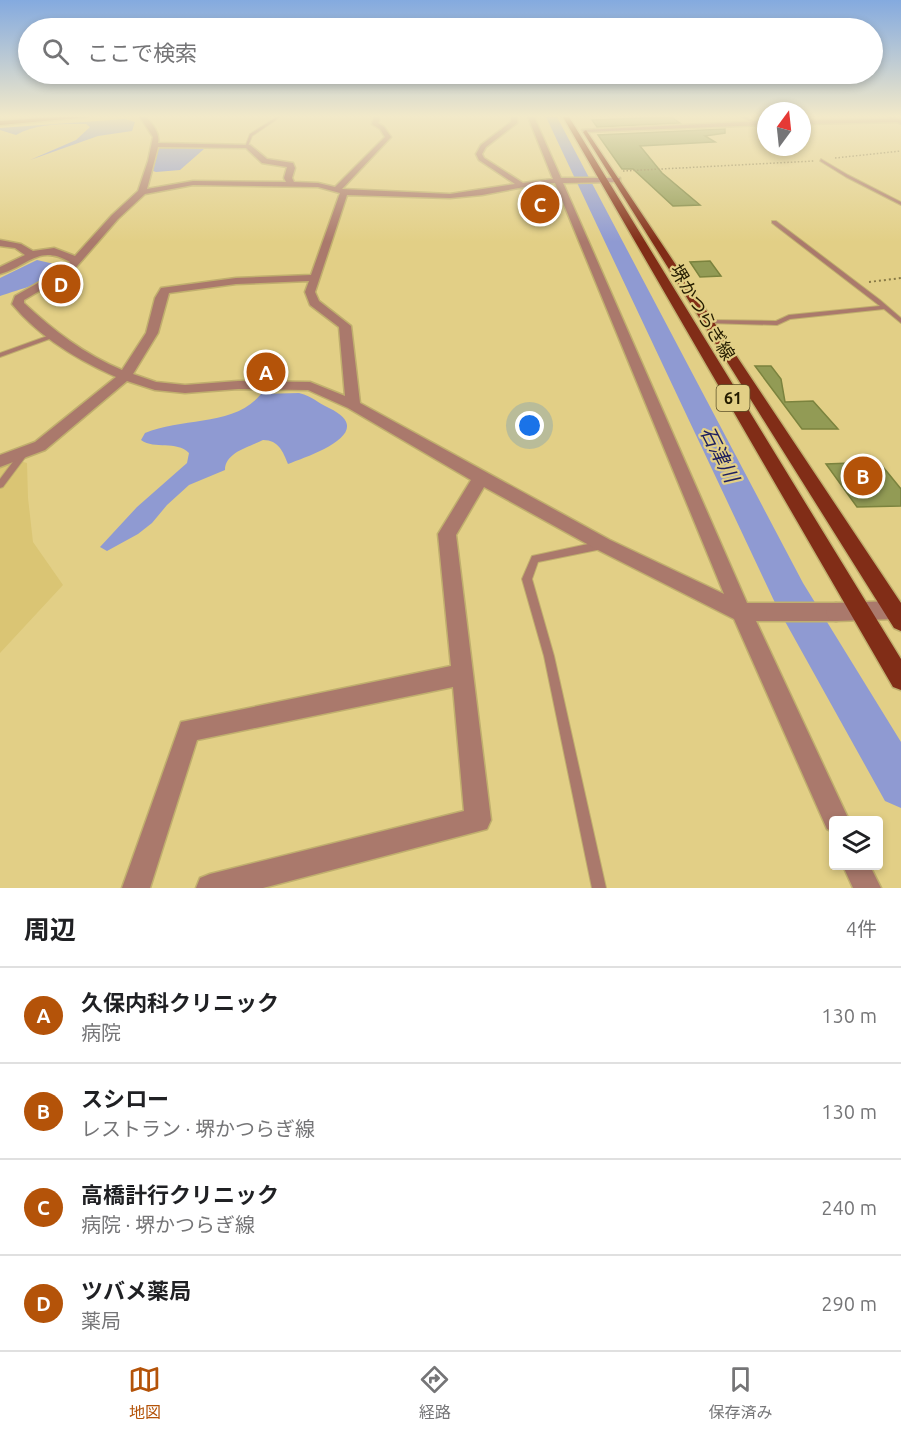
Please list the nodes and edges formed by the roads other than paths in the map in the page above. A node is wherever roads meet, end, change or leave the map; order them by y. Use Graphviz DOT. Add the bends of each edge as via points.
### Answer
graph roads {
  1 [pos="151,158"];
  2 [pos="262,158"];
  3 [pos="369,158"];
  4 [pos="481,158"];
  5 [pos="548,158"];
  6 [pos="594,158"];
  7 [pos="598,158"];
  8 [pos="821,160"];
  9 [pos="607,178"];
  10 [pos="558,181"];
  11 [pos="291,184"];
  12 [pos="523,186"];
  13 [pos="341,191"];
  14 [pos="142,192"];
  15 [pos="901,204"];
  16 [pos="774,222"];
  17 [pos="0,243"];
  18 [pos="32,255"];
  19 [pos="76,261"];
  20 [pos="0,271"];
  21 [pos="316,278"];
  22 [pos="885,307"];
  23 [pos="901,321"];
  24 [pos="709,322"];
  25 [pos="54,336"];
  26 [pos="0,355"];
  27 [pos="125,376"];
  28 [pos="353,405"];
  29 [pos="24,453"];
  30 [pos="0,461"];
  31 [pos="481,478"];
  32 [pos="0,485"];
  33 [pos="603,545"];
  34 [pos="860,611"];
  35 [pos="741,612"];
  36 [pos="898,616"];
  37 [pos="462,674"];
  38 [pos="901,679"];
  39 [pos="834,816"];
  40 [pos="858,870"];
  41 [pos="136,888"];
  42 [pos="210,888"];
  43 [pos="598,888"];
  44 [pos="867,888"];
  1 -- 14 [label="street"];
  2 -- 11 [label="street" via="290,165"];
  3 -- 13 [label="street"];
  4 -- 12 [label="street"];
  5 -- 10 [label="street"];
  6 -- 9 [label="main road, 堺かつらぎ線 / 61"];
  7 -- 9 [label="main road, 堺かつらぎ線 / 61"];
  8 -- 15 [label="lane"];
  9 -- 10 [label="street"];
  9 -- 24 [label="main road, 堺かつらぎ線 / 61"];
  9 -- 34 [label="main road, 堺かつらぎ線 / 61"];
  10 -- 12 [label="street"];
  10 -- 35 [label="street"];
  11 -- 13 [label="street"];
  11 -- 14 [label="street" via="193,183"];
  12 -- 13 [label="street" via="466,195"];
  13 -- 21 [label="street"];
  14 -- 19 [label="street"];
  16 -- 22 [label="lane"];
  17 -- 18 [label="street" via="22,248"];
  18 -- 19 [label="street" via="56,251"];
  18 -- 20 [label="street"];
  19 -- 25 [label="street" via="60,276 19,298 18,303"];
  21 -- 27 [label="street" via="236,281 165,290 152,333"];
  21 -- 28 [label="street" via="310,292 314,303 345,326"];
  22 -- 23 [label="lane"];
  22 -- 24 [label="lane" via="789,317 777,322"];
  24 -- 36 [label="main road, 堺かつらぎ線 / 61"];
  25 -- 26 [label="lane"];
  25 -- 27 [label="street" via="93,362"];
  27 -- 28 [label="street" via="155,386 184,389 309,386"];
  27 -- 29 [label="street" via="40,446"];
  28 -- 31 [label="street"];
  29 -- 30 [label="street"];
  29 -- 32 [label="lane"];
  31 -- 33 [label="street"];
  31 -- 37 [label="street" via="447,534"];
  33 -- 35 [label="street"];
  33 -- 43 [label="lane" via="535,559 527,579 549,656"];
  34 -- 35 [label="street"];
  34 -- 36 [label="street"];
  34 -- 38 [label="main road, 堺かつらぎ線 / 61"];
  35 -- 39 [label="street"];
  37 -- 41 [label="street" via="189,730"];
  37 -- 42 [label="street" via="478,820"];
  40 -- 44 [label="street"];
}
